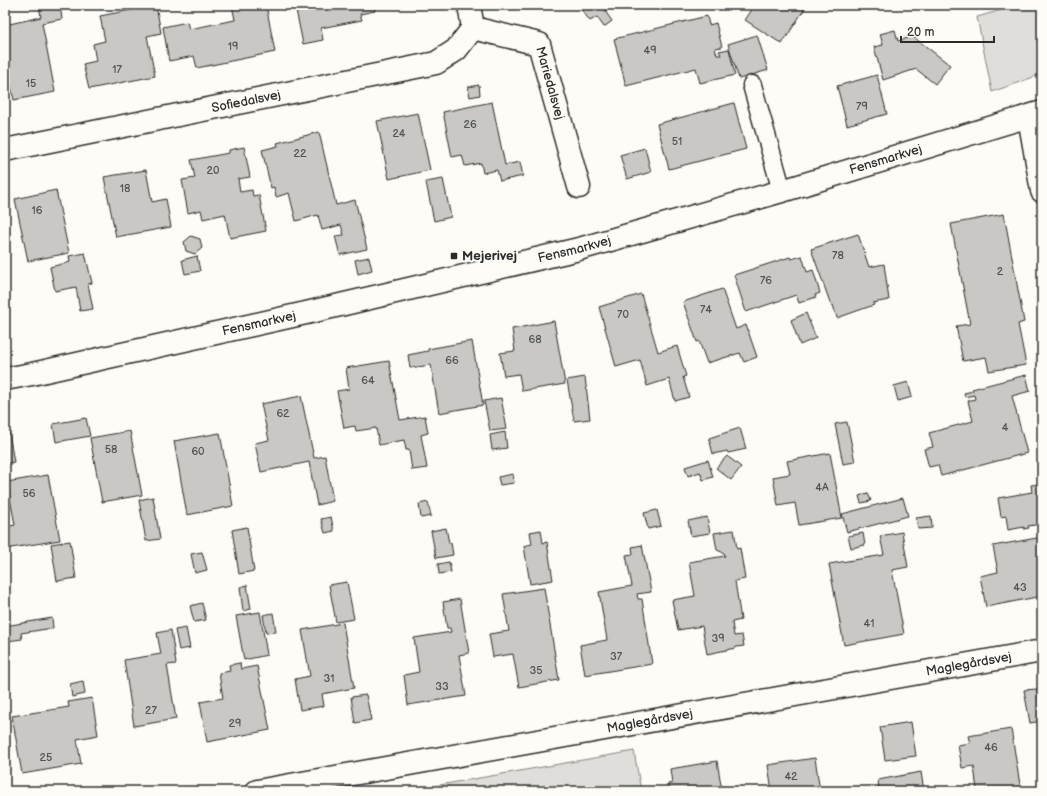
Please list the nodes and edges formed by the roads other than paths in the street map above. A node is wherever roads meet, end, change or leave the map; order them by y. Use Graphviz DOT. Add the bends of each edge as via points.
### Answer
graph roads {
  1 [pos="469,5"];
  2 [pos="473,28"];
  3 [pos="752,86"];
  4 [pos="1036,115"];
  5 [pos="5,150"];
  6 [pos="579,187"];
  7 [pos="782,191"];
  8 [pos="1042,191"];
  9 [pos="5,379"];
  10 [pos="1042,651"];
  11 [pos="257,791"];
  1 -- 2 [label="street"];
  2 -- 5 [label="street, Sofiedalsvej" via="456,50 436,63"];
  2 -- 6 [label="street, Mariedalsvej" via="538,44"];
  3 -- 7 [label="lane"];
  4 -- 7 [label="street, Fensmarkvej"];
  4 -- 8 [label="street"];
  7 -- 9 [label="street, Fensmarkvej" via="579,249 306,313"];
  10 -- 11 [label="street, Maglegårdsvej"];
}
